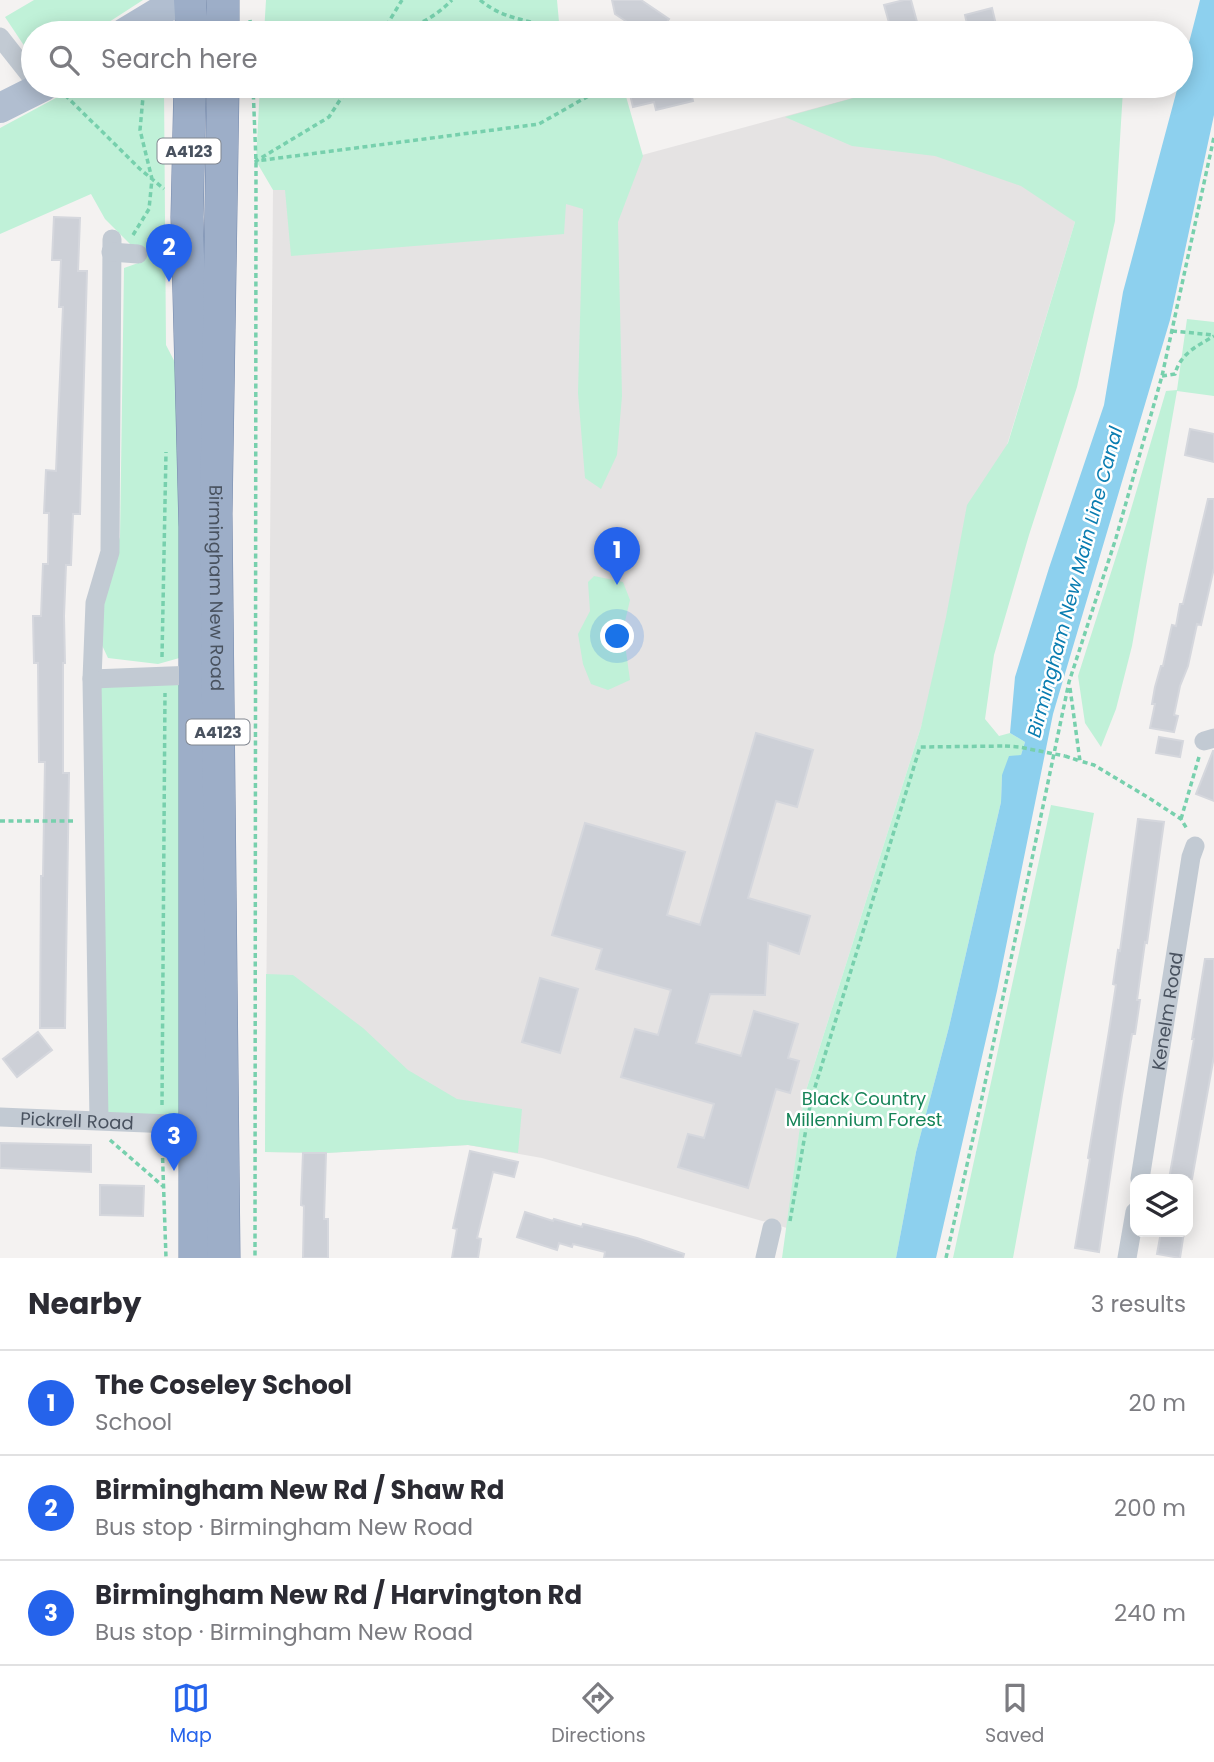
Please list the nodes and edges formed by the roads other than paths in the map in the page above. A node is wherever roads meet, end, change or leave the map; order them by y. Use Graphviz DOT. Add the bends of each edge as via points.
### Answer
graph roads {
  1 [pos="179,0"];
  2 [pos="190,0"];
  3 [pos="223,0"];
  4 [pos="144,21"];
  5 [pos="191,21"];
  6 [pos="223,21"];
  7 [pos="0,37"];
  8 [pos="21,60"];
  9 [pos="21,98"];
  10 [pos="190,98"];
  11 [pos="223,98"];
  12 [pos="0,108"];
  13 [pos="121,250"];
  14 [pos="174,670"];
  15 [pos="92,679"];
  16 [pos="1191,837"];
  17 [pos="0,1117"];
  18 [pos="99,1120"];
  19 [pos="209,1125"];
  20 [pos="1141,1174"];
  21 [pos="781,1226"];
  22 [pos="1131,1237"];
  23 [pos="195,1258"];
  24 [pos="224,1258"];
  25 [pos="765,1258"];
  26 [pos="1127,1258"];
  1 -- 4 [label="main road"];
  2 -- 5 [label="highway"];
  3 -- 6 [label="highway"];
  7 -- 8 [label="street"];
  9 -- 12 [label="main road"];
  10 -- 14 [label="highway, Birmingham New Road / A4123" via="187,216 195,527"];
  11 -- 19 [label="highway, Birmingham New Road / A4123"];
  13 -- 15 [label="street" via="110,552 95,603"];
  14 -- 15 [label="street"];
  14 -- 19 [label="highway, Birmingham New Road / A4123"];
  15 -- 18 [label="street"];
  16 -- 20 [label="street, Kenelm Road"];
  17 -- 18 [label="street, Pickrell Road"];
  18 -- 19 [label="street, Pickrell Road"];
  19 -- 23 [label="highway, Birmingham New Road / A4123"];
  19 -- 24 [label="highway, Birmingham New Road / A4123"];
  21 -- 25 [label="street"];
  22 -- 26 [label="street"];
}
